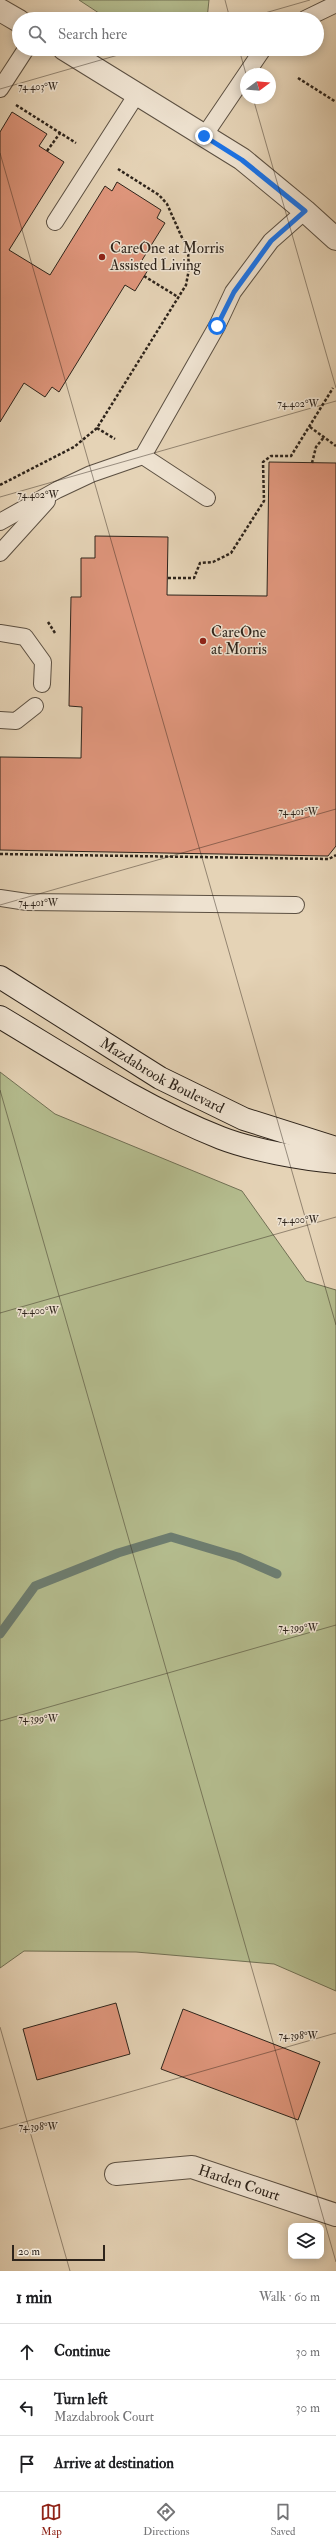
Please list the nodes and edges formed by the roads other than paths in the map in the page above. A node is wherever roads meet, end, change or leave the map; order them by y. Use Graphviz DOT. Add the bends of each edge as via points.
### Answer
graph roads {
  1 [pos="336,4"];
  2 [pos="0,10"];
  3 [pos="319,12"];
  4 [pos="12,17"];
  5 [pos="21,56"];
  6 [pos="76,56"];
  7 [pos="258,56"];
  8 [pos="0,89"];
  9 [pos="138,94"];
  10 [pos="204,136"];
  11 [pos="305,211"];
  12 [pos="55,222"];
  13 [pos="336,239"];
  14 [pos="143,456"];
  15 [pos="57,490"];
  16 [pos="208,498"];
  17 [pos="0,522"];
  18 [pos="0,553"];
  19 [pos="0,633"];
  20 [pos="42,684"];
  21 [pos="35,706"];
  22 [pos="0,720"];
  23 [pos="0,898"];
  24 [pos="296,905"];
  25 [pos="0,977"];
  26 [pos="0,1017"];
  27 [pos="336,1148"];
  28 [pos="336,1162"];
  29 [pos="116,2174"];
  30 [pos="336,2215"];
  1 -- 3 [label="lane"];
  2 -- 4 [label="street"];
  5 -- 8 [label="lane"];
  6 -- 9 [label="street"];
  7 -- 10 [label="lane"];
  9 -- 10 [label="street"];
  9 -- 12 [label="lane"];
  10 -- 11 [label="street" via="242,160"];
  11 -- 13 [label="street"];
  11 -- 14 [label="lane" via="271,241 234,292"];
  14 -- 15 [label="lane" via="91,474"];
  14 -- 16 [label="lane"];
  15 -- 17 [label="lane"];
  15 -- 18 [label="lane"];
  19 -- 20 [label="lane" via="25,637 43,662"];
  21 -- 22 [label="lane" via="16,721"];
  23 -- 24 [label="lane" via="27,902"];
  25 -- 27 [label="street, Mazdabrook Boulevard" via="160,1078 244,1119"];
  26 -- 28 [label="street, Mazdabrook Boulevard" via="166,1112 222,1138 305,1160"];
  29 -- 30 [label="street, Harden Court" via="192,2166"];
}
